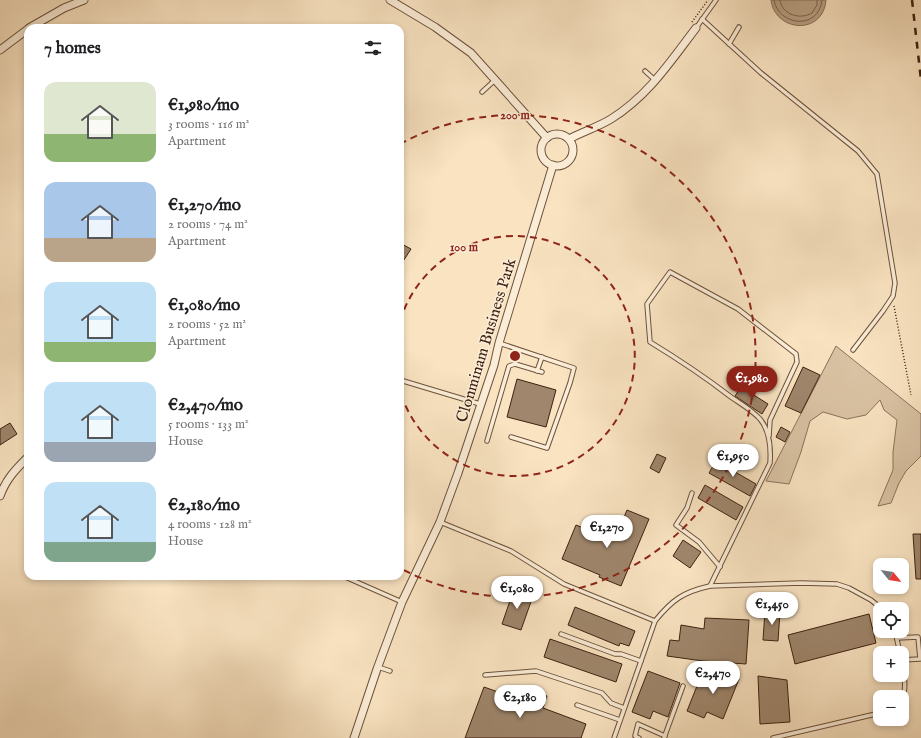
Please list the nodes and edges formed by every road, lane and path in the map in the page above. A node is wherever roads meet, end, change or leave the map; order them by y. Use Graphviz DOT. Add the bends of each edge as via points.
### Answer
graph roads {
  1 [pos="84,0"];
  2 [pos="392,0"];
  3 [pos="716,0"];
  4 [pos="702,19"];
  5 [pos="35,24"];
  6 [pos="740,27"];
  7 [pos="696,28"];
  8 [pos="24,31"];
  9 [pos="729,44"];
  10 [pos="0,50"];
  11 [pos="645,71"];
  12 [pos="495,80"];
  13 [pos="656,81"];
  14 [pos="482,92"];
  15 [pos="547,138"];
  16 [pos="569,139"];
  17 [pos="552,165"];
  18 [pos="893,296"];
  19 [pos="499,343"];
  20 [pos="853,350"];
  21 [pos="542,357"];
  22 [pos="537,371"];
  23 [pos="542,372"];
  24 [pos="404,381"];
  25 [pos="911,395"];
  26 [pos="480,404"];
  27 [pos="511,436"];
  28 [pos="769,436"];
  29 [pos="487,441"];
  30 [pos="24,460"];
  31 [pos="692,493"];
  32 [pos="0,496"];
  33 [pos="440,522"];
  34 [pos="720,567"];
  35 [pos="352,580"];
  36 [pos="357,582"];
  37 [pos="710,586"];
  38 [pos="402,602"];
  39 [pos="873,602"];
  40 [pos="654,621"];
  41 [pos="561,634"];
  42 [pos="909,637"];
  43 [pos="897,638"];
  44 [pos="899,646"];
  45 [pos="909,660"];
  46 [pos="641,661"];
  47 [pos="378,667"];
  48 [pos="390,671"];
  49 [pos="486,675"];
  50 [pos="683,686"];
  51 [pos="577,705"];
  52 [pos="624,708"];
  53 [pos="873,715"];
  54 [pos="620,720"];
  55 [pos="664,737"];
  56 [pos="354,738"];
  57 [pos="614,738"];
  58 [pos="638,738"];
  59 [pos="773,738"];
  1 -- 5 [label="street"];
  2 -- 12 [label="street" via="471,53"];
  3 -- 4 [label="lane"];
  4 -- 7 [label="lane"];
  4 -- 9 [label="lane"];
  6 -- 9 [label="lane"];
  7 -- 13 [label="street"];
  8 -- 10 [label="street"];
  9 -- 18 [label="lane" via="858,151 877,174 895,283"];
  11 -- 13 [label="lane"];
  12 -- 14 [label="lane"];
  12 -- 15 [label="street"];
  13 -- 16 [label="street" via="610,120"];
  15 -- 16 [label="street" via="561,134"];
  15 -- 17 [label="street" via="542,146 542,155"];
  16 -- 17 [label="street" via="573,148 571,158 563,165"];
  17 -- 19 [label="street, Clonminam Business Park"];
  18 -- 20 [label="lane"];
  18 -- 25 [label="path"];
  19 -- 21 [label="lane"];
  19 -- 26 [label="street, Clonminam Business Park"];
  21 -- 22 [label="lane"];
  21 -- 27 [label="lane" via="574,368 547,448"];
  22 -- 23 [label="lane"];
  22 -- 29 [label="lane" via="515,364 509,366"];
  24 -- 26 [label="lane"];
  26 -- 33 [label="street, Clonminam Business Park"];
  28 -- 28 [label="lane" via="761,420 751,411 650,342 647,304 670,272 738,309 796,354 797,362 770,420"];
  28 -- 34 [label="lane" via="770,463"];
  30 -- 32 [label="street" via="5,482"];
  31 -- 34 [label="lane" via="687,508 676,525 699,542"];
  33 -- 38 [label="street, Clonminam Business Park"];
  33 -- 40 [label="lane" via="511,551 564,584"];
  34 -- 37 [label="lane"];
  35 -- 36 [label="lane"];
  36 -- 38 [label="lane"];
  37 -- 39 [label="lane" via="837,584"];
  37 -- 40 [label="lane" via="678,597"];
  38 -- 47 [label="street, Clonminam Business Park"];
  40 -- 46 [label="lane"];
  41 -- 46 [label="lane" via="614,654"];
  42 -- 45 [label="lane" via="918,637 920,659"];
  43 -- 44 [label="lane"];
  46 -- 52 [label="lane"];
  47 -- 48 [label="lane"];
  47 -- 56 [label="street, Clonminam Business Park"];
  49 -- 52 [label="lane" via="536,671 602,693 611,704"];
  50 -- 55 [label="lane"];
  51 -- 54 [label="lane"];
  52 -- 54 [label="lane"];
  53 -- 59 [label="lane"];
  54 -- 57 [label="lane"];
  55 -- 58 [label="lane" via="638,724 635,736"];
}
